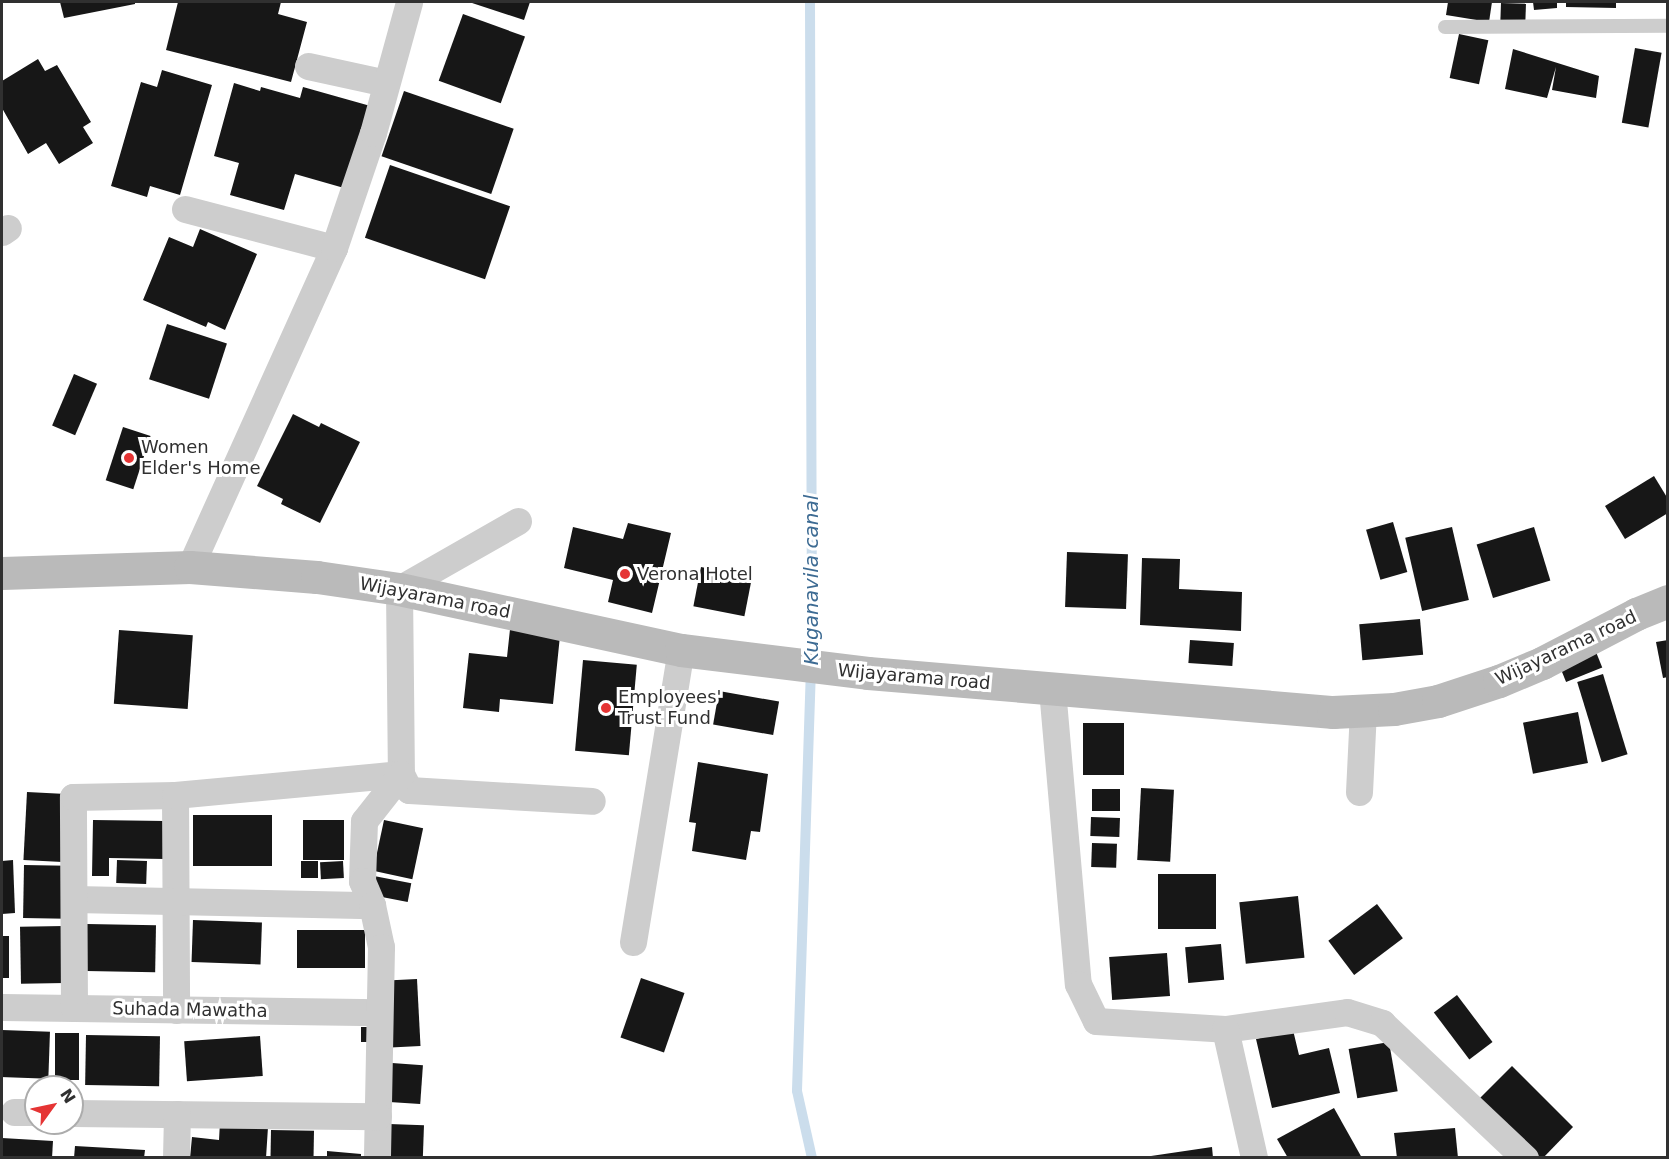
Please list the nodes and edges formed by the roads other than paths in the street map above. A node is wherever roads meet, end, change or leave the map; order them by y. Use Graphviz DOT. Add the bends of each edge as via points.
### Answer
graph roads {
  1 [pos="409,2"];
  2 [pos="1668,26"];
  3 [pos="1444,27"];
  4 [pos="308,66"];
  5 [pos="386,83"];
  6 [pos="185,209"];
  7 [pos="333,248"];
  8 [pos="518,521"];
  9 [pos="190,567"];
  10 [pos="2,573"];
  11 [pos="399,588"];
  12 [pos="1668,601"];
  13 [pos="681,650"];
  14 [pos="1052,689"];
  15 [pos="1362,711"];
  16 [pos="401,774"];
  17 [pos="1359,792"];
  18 [pos="175,795"];
  19 [pos="592,801"];
  20 [pos="74,899"];
  21 [pos="176,901"];
  22 [pos="372,905"];
  23 [pos="633,942"];
  24 [pos="2,1007"];
  25 [pos="74,1008"];
  26 [pos="176,1010"];
  27 [pos="379,1012"];
  28 [pos="1225,1029"];
  29 [pos="84,1113"];
  30 [pos="177,1114"];
  31 [pos="378,1116"];
  32 [pos="176,1158"];
  33 [pos="377,1158"];
  34 [pos="1254,1158"];
  35 [pos="1525,1158"];
  1 -- 5 [label="street"];
  2 -- 3 [label="lane"];
  4 -- 5 [label="street"];
  5 -- 7 [label="street"];
  6 -- 7 [label="street"];
  7 -- 9 [label="street"];
  8 -- 11 [label="street"];
  9 -- 10 [label="street, Wijayarama road"];
  9 -- 11 [label="street, Wijayarama road"];
  11 -- 13 [label="street, Wijayarama road"];
  11 -- 16 [label="street"];
  12 -- 15 [label="street, Wijayarama road" via="1499,681 1438,701"];
  13 -- 14 [label="street, Wijayarama road" via="868,674"];
  13 -- 23 [label="street"];
  14 -- 15 [label="street, Wijayarama road" via="1333,712"];
  14 -- 28 [label="street" via="1078,984 1096,1021"];
  15 -- 17 [label="street"];
  16 -- 18 [label="street"];
  16 -- 19 [label="street" via="409,790"];
  16 -- 22 [label="street" via="364,821 362,880"];
  18 -- 20 [label="street" via="73,797"];
  18 -- 21 [label="street"];
  20 -- 21 [label="street"];
  20 -- 25 [label="street"];
  21 -- 22 [label="street"];
  21 -- 26 [label="street"];
  22 -- 27 [label="street" via="381,947"];
  24 -- 25 [label="street, Suhada Mawatha"];
  25 -- 26 [label="street, Suhada Mawatha"];
  26 -- 27 [label="street, Suhada Mawatha"];
  27 -- 31 [label="street"];
  28 -- 34 [label="street"];
  28 -- 35 [label="street" via="1347,1012 1382,1023"];
  29 -- 30 [label="street"];
  30 -- 31 [label="street"];
  30 -- 32 [label="street"];
  31 -- 33 [label="street"];
}
